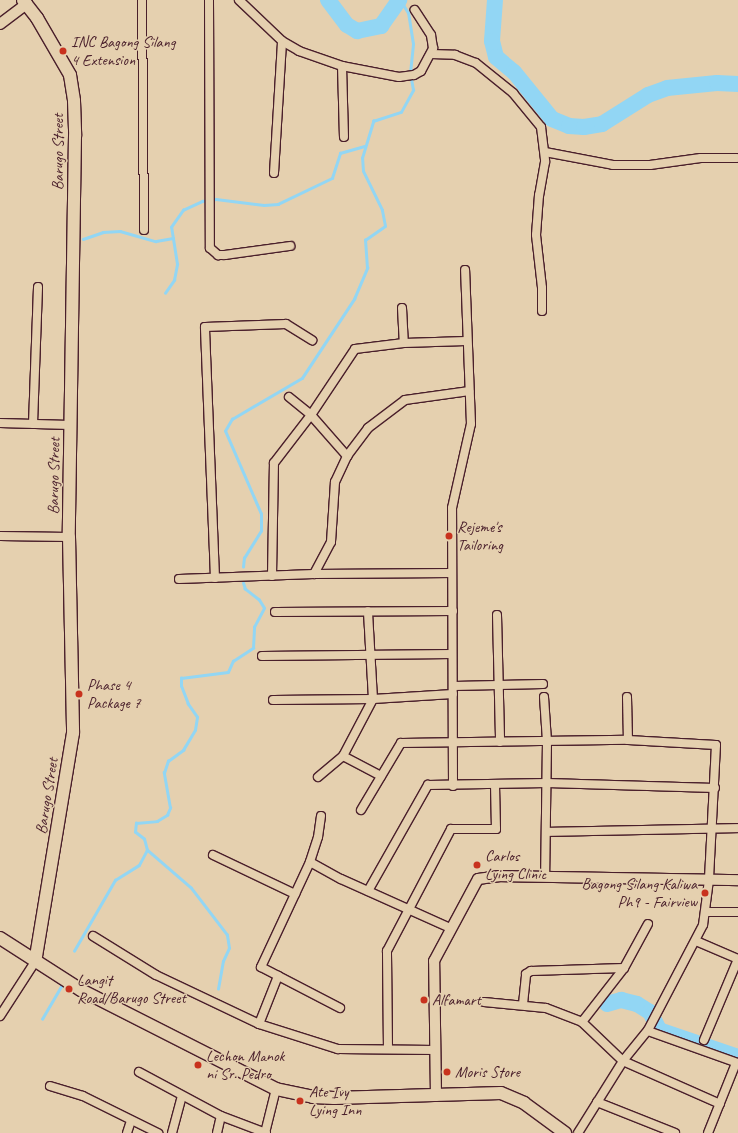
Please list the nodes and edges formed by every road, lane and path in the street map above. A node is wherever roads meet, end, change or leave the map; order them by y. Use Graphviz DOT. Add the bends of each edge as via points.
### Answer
graph roads {
  1 [pos="142,0"];
  2 [pos="209,0"];
  3 [pos="239,0"];
  4 [pos="28,1"];
  5 [pos="415,10"];
  6 [pos="0,24"];
  7 [pos="282,41"];
  8 [pos="431,54"];
  9 [pos="342,66"];
  10 [pos="344,137"];
  11 [pos="545,152"];
  12 [pos="737,158"];
  13 [pos="274,173"];
  14 [pos="144,230"];
  15 [pos="290,246"];
  16 [pos="465,270"];
  17 [pos="38,287"];
  18 [pos="402,308"];
  19 [pos="542,311"];
  20 [pos="312,340"];
  21 [pos="466,341"];
  22 [pos="404,343"];
  23 [pos="470,391"];
  24 [pos="289,397"];
  25 [pos="311,415"];
  26 [pos="0,424"];
  27 [pos="33,424"];
  28 [pos="70,425"];
  29 [pos="347,456"];
  30 [pos="0,536"];
  31 [pos="69,537"];
  32 [pos="452,573"];
  33 [pos="314,574"];
  34 [pos="272,576"];
  35 [pos="215,578"];
  36 [pos="179,579"];
  37 [pos="368,611"];
  38 [pos="453,611"];
  39 [pos="275,612"];
  40 [pos="497,615"];
  41 [pos="452,654"];
  42 [pos="369,655"];
  43 [pos="262,656"];
  44 [pos="500,684"];
  45 [pos="543,684"];
  46 [pos="453,690"];
  47 [pos="627,697"];
  48 [pos="544,698"];
  49 [pos="373,699"];
  50 [pos="273,700"];
  51 [pos="628,740"];
  52 [pos="454,741"];
  53 [pos="547,741"];
  54 [pos="500,742"];
  55 [pos="344,756"];
  56 [pos="381,776"];
  57 [pos="318,777"];
  58 [pos="547,783"];
  59 [pos="453,786"];
  60 [pos="495,786"];
  61 [pos="715,788"];
  62 [pos="361,810"];
  63 [pos="321,816"];
  64 [pos="712,828"];
  65 [pos="738,828"];
  66 [pos="547,832"];
  67 [pos="213,856"];
  68 [pos="310,862"];
  69 [pos="545,877"];
  70 [pos="709,880"];
  71 [pos="738,880"];
  72 [pos="368,891"];
  73 [pos="295,894"];
  74 [pos="407,909"];
  75 [pos="706,912"];
  76 [pos="738,912"];
  77 [pos="648,924"];
  78 [pos="450,928"];
  79 [pos="93,936"];
  80 [pos="0,938"];
  81 [pos="696,941"];
  82 [pos="738,959"];
  83 [pos="35,962"];
  84 [pos="624,968"];
  85 [pos="278,976"];
  86 [pos="484,1002"];
  87 [pos="523,1004"];
  88 [pos="340,1008"];
  89 [pos="0,1016"];
  90 [pos="582,1022"];
  91 [pos="259,1024"];
  92 [pos="648,1030"];
  93 [pos="704,1040"];
  94 [pos="388,1049"];
  95 [pos="435,1050"];
  96 [pos="623,1061"];
  97 [pos="737,1063"];
  98 [pos="139,1072"];
  99 [pos="50,1086"];
  100 [pos="276,1089"];
  101 [pos="182,1096"];
  102 [pos="436,1096"];
  103 [pos="597,1102"];
  104 [pos="720,1104"];
  105 [pos="221,1116"];
  106 [pos="130,1121"];
  107 [pos="128,1133"];
  108 [pos="158,1133"];
  109 [pos="172,1133"];
  110 [pos="217,1133"];
  111 [pos="265,1133"];
  112 [pos="564,1133"];
  113 [pos="578,1133"];
  114 [pos="675,1133"];
  115 [pos="708,1133"];
  1 -- 14 [label="street"];
  2 -- 15 [label="street" via="210,248 218,255"];
  3 -- 7 [label="street"];
  4 -- 6 [label="street"];
  4 -- 28 [label="main road, Barugo Street" via="72,85 74,244"];
  5 -- 8 [label="street" via="431,34"];
  7 -- 9 [label="street" via="308,55"];
  7 -- 13 [label="street"];
  8 -- 9 [label="street" via="421,71 411,76"];
  8 -- 11 [label="street" via="465,57 500,80 538,121 544,135"];
  9 -- 10 [label="street"];
  11 -- 12 [label="street" via="613,166 650,165 701,158"];
  11 -- 19 [label="street" via="536,235"];
  16 -- 21 [label="street"];
  17 -- 27 [label="street"];
  18 -- 22 [label="street"];
  20 -- 35 [label="street" via="286,324 205,327"];
  21 -- 22 [label="street"];
  21 -- 23 [label="street"];
  22 -- 25 [label="street" via="355,349"];
  23 -- 29 [label="street" via="405,400 368,428"];
  23 -- 32 [label="street" via="471,424 452,508"];
  24 -- 25 [label="street"];
  25 -- 29 [label="street"];
  25 -- 34 [label="street" via="274,463"];
  26 -- 27 [label="street"];
  27 -- 28 [label="street"];
  28 -- 31 [label="main road, Barugo Street"];
  29 -- 33 [label="street" via="335,482 331,542"];
  30 -- 31 [label="street"];
  31 -- 83 [label="main road, Barugo Street" via="73,733"];
  32 -- 33 [label="street"];
  32 -- 38 [label="street"];
  33 -- 34 [label="street"];
  34 -- 35 [label="street"];
  35 -- 36 [label="street"];
  37 -- 38 [label="street"];
  37 -- 39 [label="street"];
  37 -- 42 [label="street"];
  38 -- 41 [label="street"];
  40 -- 44 [label="street"];
  41 -- 42 [label="street"];
  41 -- 46 [label="street"];
  42 -- 43 [label="street"];
  42 -- 49 [label="street"];
  44 -- 45 [label="street"];
  44 -- 46 [label="street"];
  44 -- 54 [label="street"];
  46 -- 49 [label="street"];
  46 -- 52 [label="street"];
  47 -- 51 [label="street"];
  48 -- 53 [label="street"];
  49 -- 50 [label="street"];
  49 -- 55 [label="street"];
  51 -- 53 [label="street"];
  51 -- 61 [label="street" via="716,745"];
  52 -- 54 [label="street"];
  52 -- 56 [label="street" via="401,743"];
  52 -- 59 [label="street"];
  53 -- 54 [label="street"];
  53 -- 58 [label="street"];
  55 -- 56 [label="street"];
  55 -- 57 [label="street"];
  56 -- 62 [label="street"];
  58 -- 60 [label="street"];
  58 -- 61 [label="street"];
  58 -- 66 [label="street"];
  59 -- 60 [label="street"];
  59 -- 72 [label="street" via="428,785"];
  60 -- 74 [label="street" via="496,829 451,829"];
  61 -- 64 [label="street"];
  63 -- 68 [label="street"];
  64 -- 65 [label="street"];
  64 -- 66 [label="street"];
  64 -- 70 [label="street"];
  66 -- 69 [label="street"];
  67 -- 73 [label="street"];
  68 -- 72 [label="street"];
  68 -- 73 [label="street"];
  69 -- 70 [label="street"];
  69 -- 78 [label="street" via="500,876 478,879"];
  70 -- 71 [label="street"];
  70 -- 75 [label="street"];
  72 -- 74 [label="street"];
  73 -- 85 [label="street" via="261,967"];
  74 -- 78 [label="street"];
  74 -- 94 [label="street" via="387,951"];
  75 -- 76 [label="street"];
  75 -- 81 [label="street"];
  77 -- 84 [label="street"];
  78 -- 95 [label="street" via="434,960"];
  79 -- 91 [label="street" via="156,975"];
  80 -- 83 [label="main road"];
  81 -- 82 [label="street"];
  81 -- 92 [label="street"];
  82 -- 93 [label="street"];
  83 -- 89 [label="street"];
  83 -- 100 [label="main road" via="81,990"];
  84 -- 87 [label="street" via="531,971 526,974"];
  84 -- 90 [label="street"];
  85 -- 88 [label="street"];
  85 -- 91 [label="street"];
  86 -- 87 [label="street"];
  87 -- 90 [label="street" via="546,1008"];
  90 -- 96 [label="street"];
  91 -- 94 [label="street" via="338,1049"];
  92 -- 96 [label="street"];
  92 -- 97 [label="street"];
  94 -- 95 [label="street"];
  95 -- 102 [label="street"];
  96 -- 103 [label="street"];
  96 -- 104 [label="street"];
  97 -- 104 [label="street"];
  98 -- 101 [label="street"];
  99 -- 106 [label="street" via="83,1096"];
  100 -- 102 [label="main road" via="313,1097 334,1098"];
  100 -- 111 [label="street"];
  101 -- 105 [label="street"];
  101 -- 109 [label="street"];
  102 -- 112 [label="main road" via="490,1093 513,1096"];
  103 -- 113 [label="street"];
  103 -- 114 [label="street"];
  104 -- 115 [label="street"];
  105 -- 110 [label="street"];
  105 -- 111 [label="street"];
  106 -- 107 [label="street"];
  106 -- 108 [label="street"];
}
